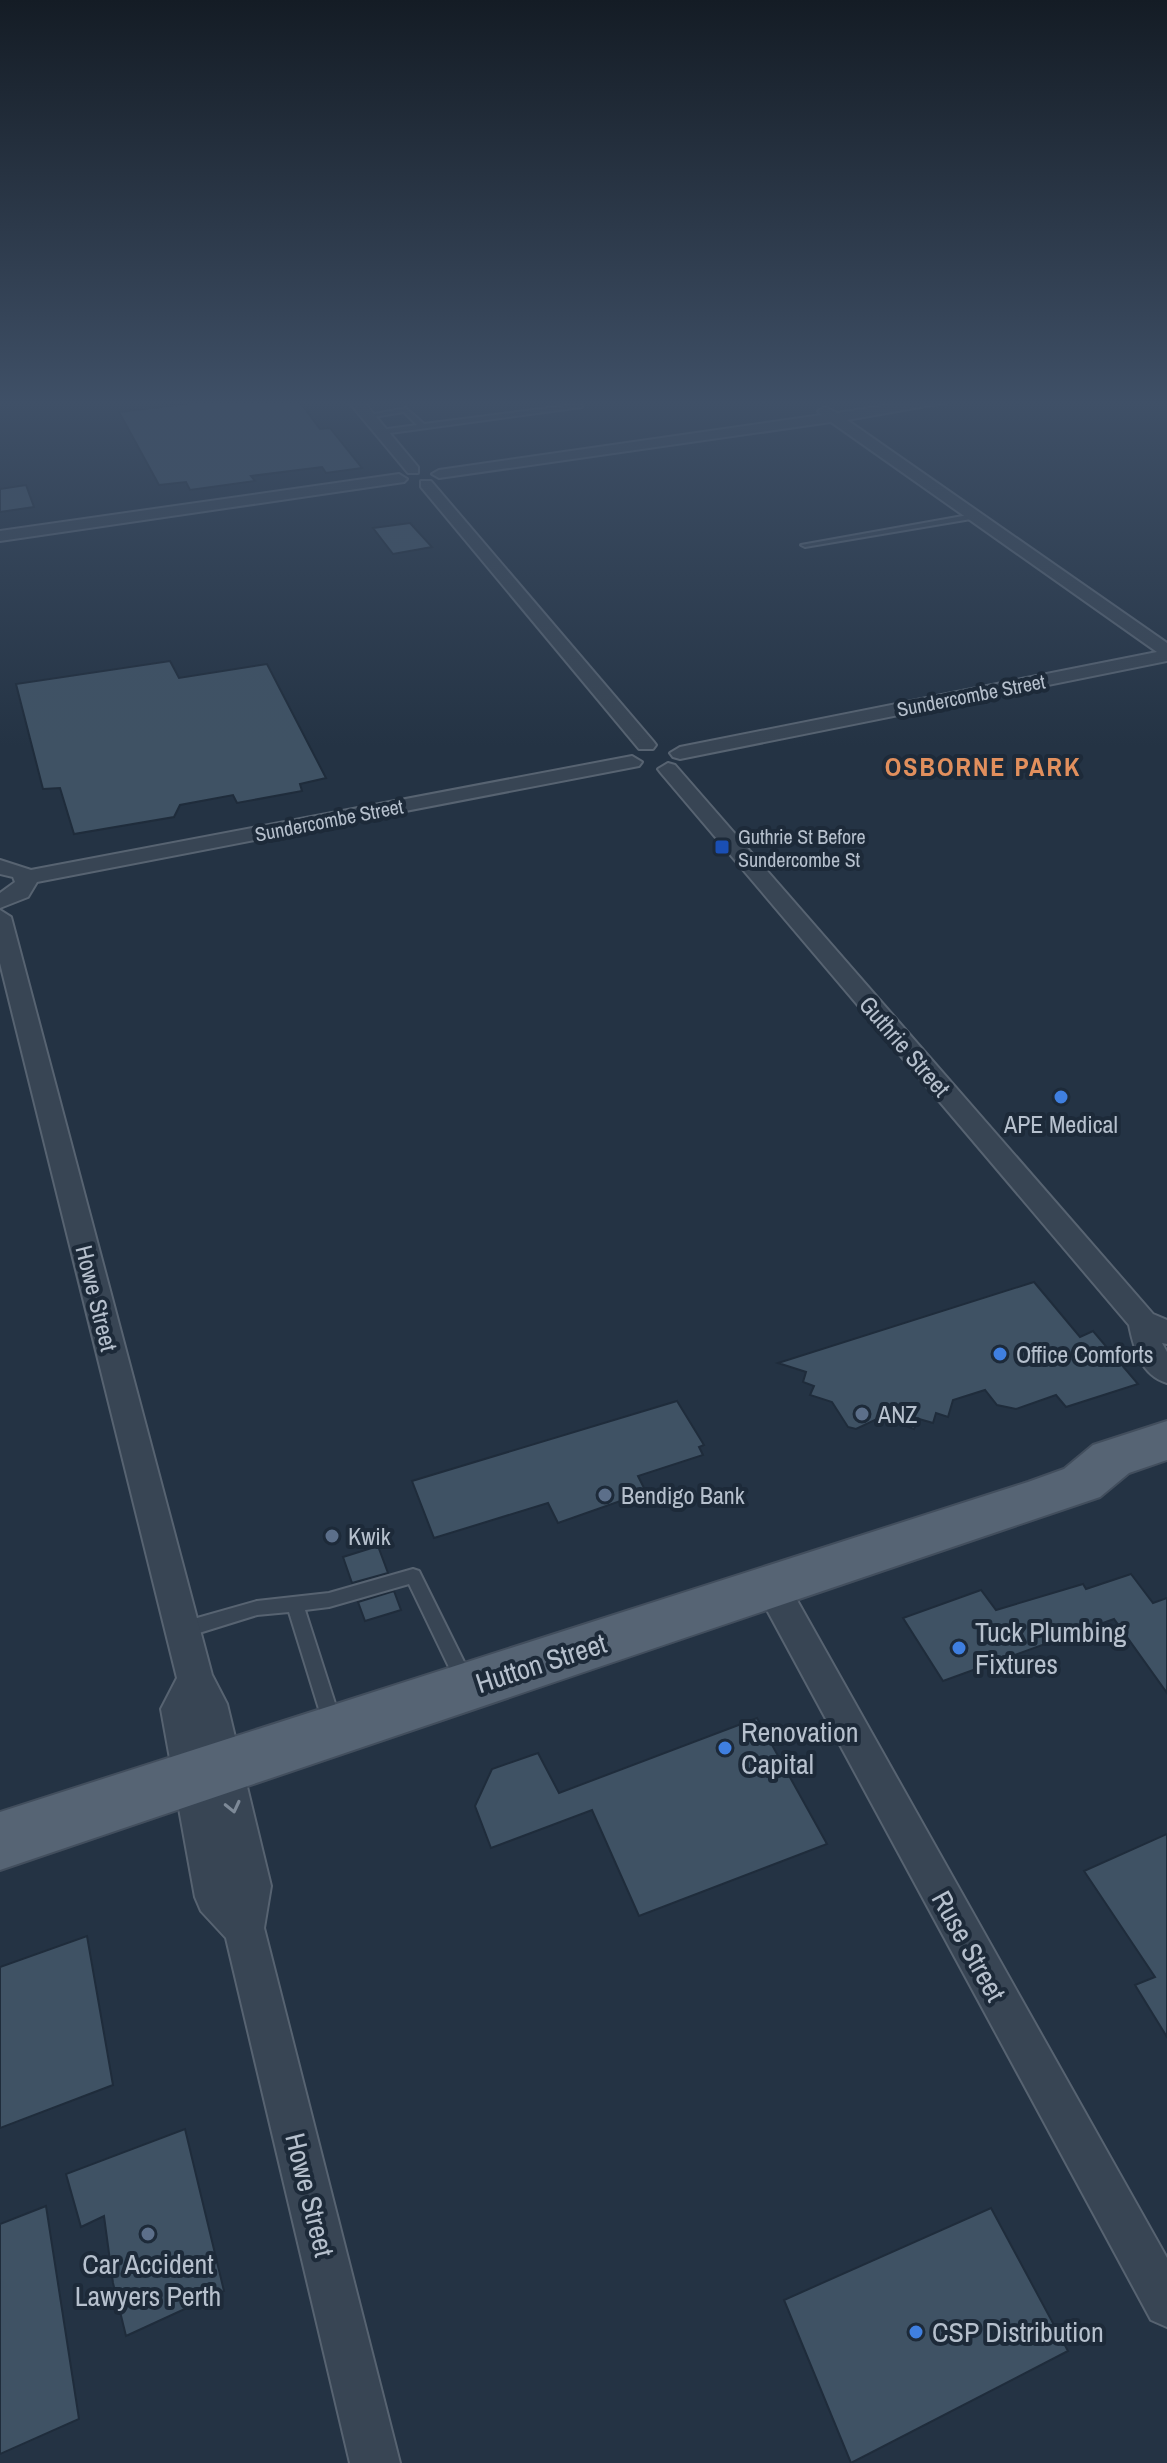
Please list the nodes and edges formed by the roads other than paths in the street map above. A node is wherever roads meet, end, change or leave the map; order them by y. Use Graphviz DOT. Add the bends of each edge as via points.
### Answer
graph roads {
  1 [pos="134,516"];
  2 [pos="462,516"];
  3 [pos="974,516"];
  4 [pos="0,536"];
  5 [pos="805,545"];
  6 [pos="1167,653"];
  7 [pos="646,745"];
  8 [pos="674,761"];
  9 [pos="632,762"];
  10 [pos="0,867"];
  11 [pos="26,877"];
  12 [pos="0,901"];
  13 [pos="0,917"];
  14 [pos="1155,1328"];
  15 [pos="1167,1372"];
  16 [pos="1167,1440"];
  17 [pos="1167,1472"];
  18 [pos="1082,1483"];
  19 [pos="772,1587"];
  20 [pos="295,1604"];
  21 [pos="182,1630"];
  22 [pos="467,1687"];
  23 [pos="334,1729"];
  24 [pos="207,1770"];
  25 [pos="0,1841"];
  26 [pos="1167,2304"];
  27 [pos="375,2463"];
  1 -- 4 [label="street"];
  2 -- 7 [label="street"];
  3 -- 5 [label="lane"];
  3 -- 6 [label="street"];
  6 -- 8 [label="street, Sundercombe Street"];
  7 -- 8 [label="street" via="662,745"];
  7 -- 9 [label="street" via="631,752"];
  8 -- 9 [label="street" via="643,768"];
  8 -- 14 [label="street, Guthrie Street"];
  9 -- 11 [label="street, Sundercombe Street"];
  10 -- 11 [label="street"];
  11 -- 12 [label="street" via="20,892"];
  13 -- 21 [label="street, Howe Street"];
  14 -- 15 [label="street, Guthrie Street" via="1149,1351"];
  16 -- 18 [label="main road, Hutton Street" via="1111,1459"];
  17 -- 18 [label="main road, Hutton Street" via="1130,1484"];
  18 -- 19 [label="main road, Hutton Street"];
  19 -- 22 [label="main road, Hutton Street"];
  19 -- 26 [label="street, Ruse Street"];
  20 -- 21 [label="lane" via="257,1608"];
  20 -- 22 [label="lane" via="413,1576"];
  20 -- 23 [label="lane"];
  21 -- 24 [label="street, Howe Street" via="195,1679 209,1704"];
  22 -- 23 [label="main road, Hutton Street"];
  23 -- 24 [label="main road, Hutton Street"];
  24 -- 25 [label="main road, Hutton Street"];
  24 -- 27 [label="street, Howe Street" via="251,1886 244,1928"];
}
